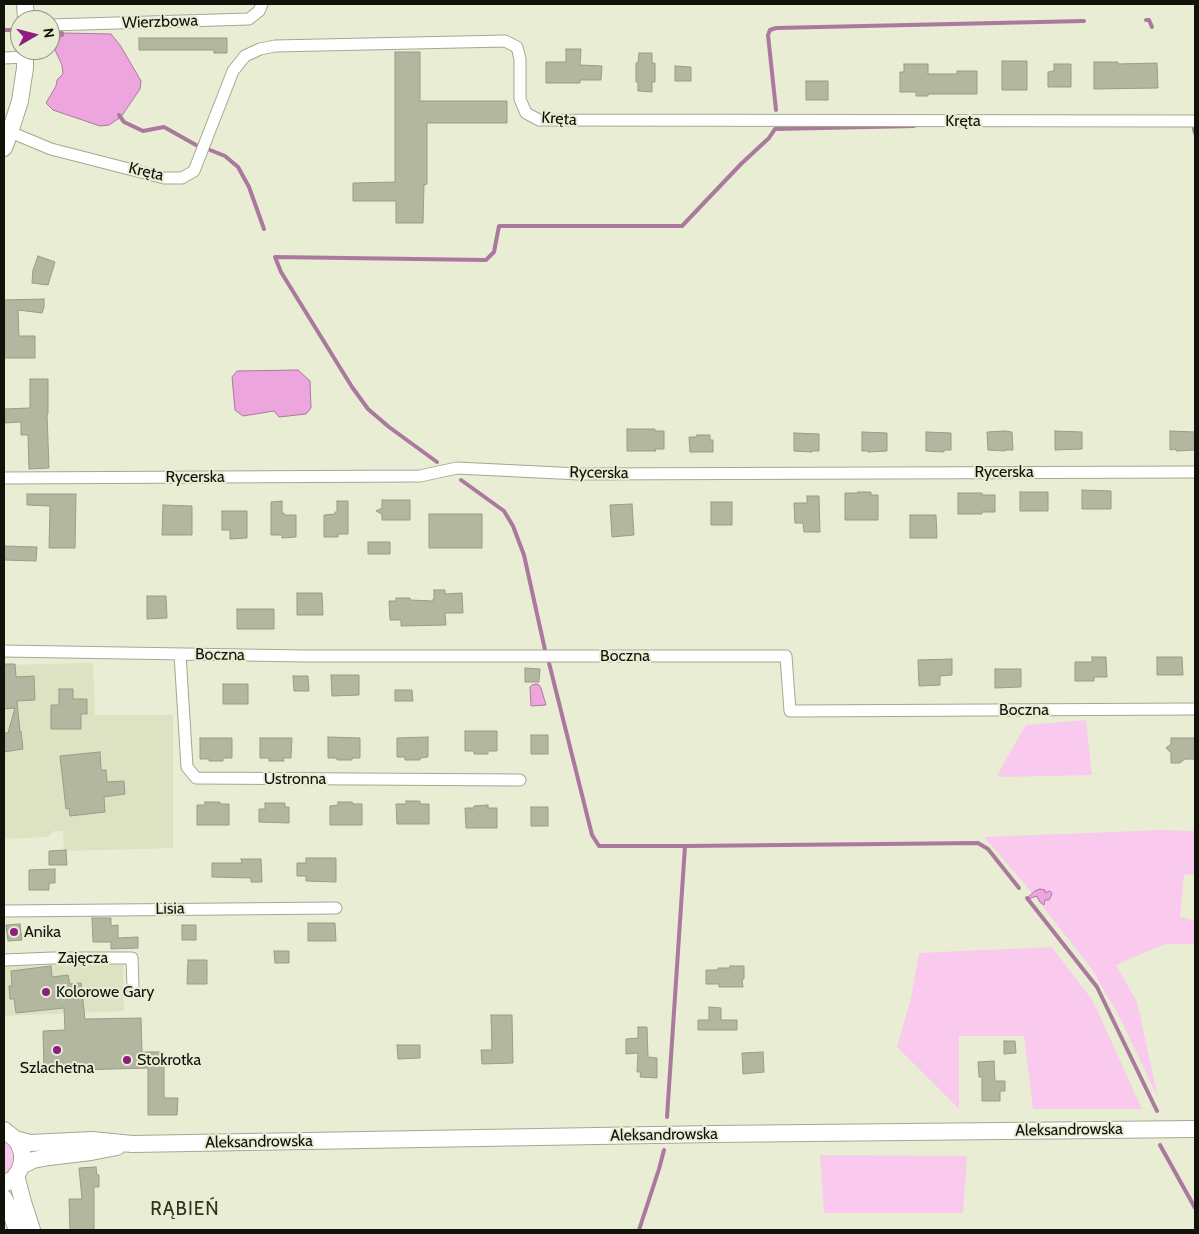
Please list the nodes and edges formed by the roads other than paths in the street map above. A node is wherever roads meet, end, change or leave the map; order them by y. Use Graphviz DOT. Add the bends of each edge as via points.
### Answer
graph roads {
  1 [pos="262,4"];
  2 [pos="60,25"];
  3 [pos="25,60"];
  4 [pos="1195,121"];
  5 [pos="10,132"];
  6 [pos="4,148"];
  7 [pos="1195,472"];
  8 [pos="4,478"];
  9 [pos="4,652"];
  10 [pos="180,654"];
  11 [pos="1195,709"];
  12 [pos="520,780"];
  13 [pos="336,908"];
  14 [pos="4,911"];
  15 [pos="4,960"];
  16 [pos="133,988"];
  17 [pos="1195,1129"];
  18 [pos="7,1131"];
  19 [pos="132,1144"];
  20 [pos="14,1175"];
  21 [pos="4,1198"];
  22 [pos="18,1230"];
  23 [pos="32,1230"];
  1 -- 2 [label="street, Wierzbowa" via="249,19"];
  3 -- 5 [label="main road" via="20,101"];
  4 -- 5 [label="street, Kręta" via="539,120 526,113 520,99 519,53 517,47 506,41 275,46 260,49 244,56 233,71 194,171 182,178 164,178 51,149"];
  5 -- 6 [label="main road"];
  7 -- 8 [label="street, Rycerska" via="579,474 457,468 420,476"];
  9 -- 10 [label="street, Boczna"];
  10 -- 11 [label="street, Boczna" via="786,656 790,711"];
  10 -- 12 [label="street, Ustronna" via="187,767 196,778"];
  13 -- 14 [label="street, Lisia"];
  15 -- 16 [label="street, Zajęcza" via="132,958"];
  17 -- 19 [label="main road, Aleksandrowska"];
  18 -- 19 [label="main road, Aleksandrowska" via="30,1142 92,1140"];
  18 -- 20 [label="main road" via="18,1142 22,1153"];
  19 -- 20 [label="main road, Aleksandrowska" via="33,1160"];
  20 -- 23 [label="main road"];
  21 -- 22 [label="main road"];
}
